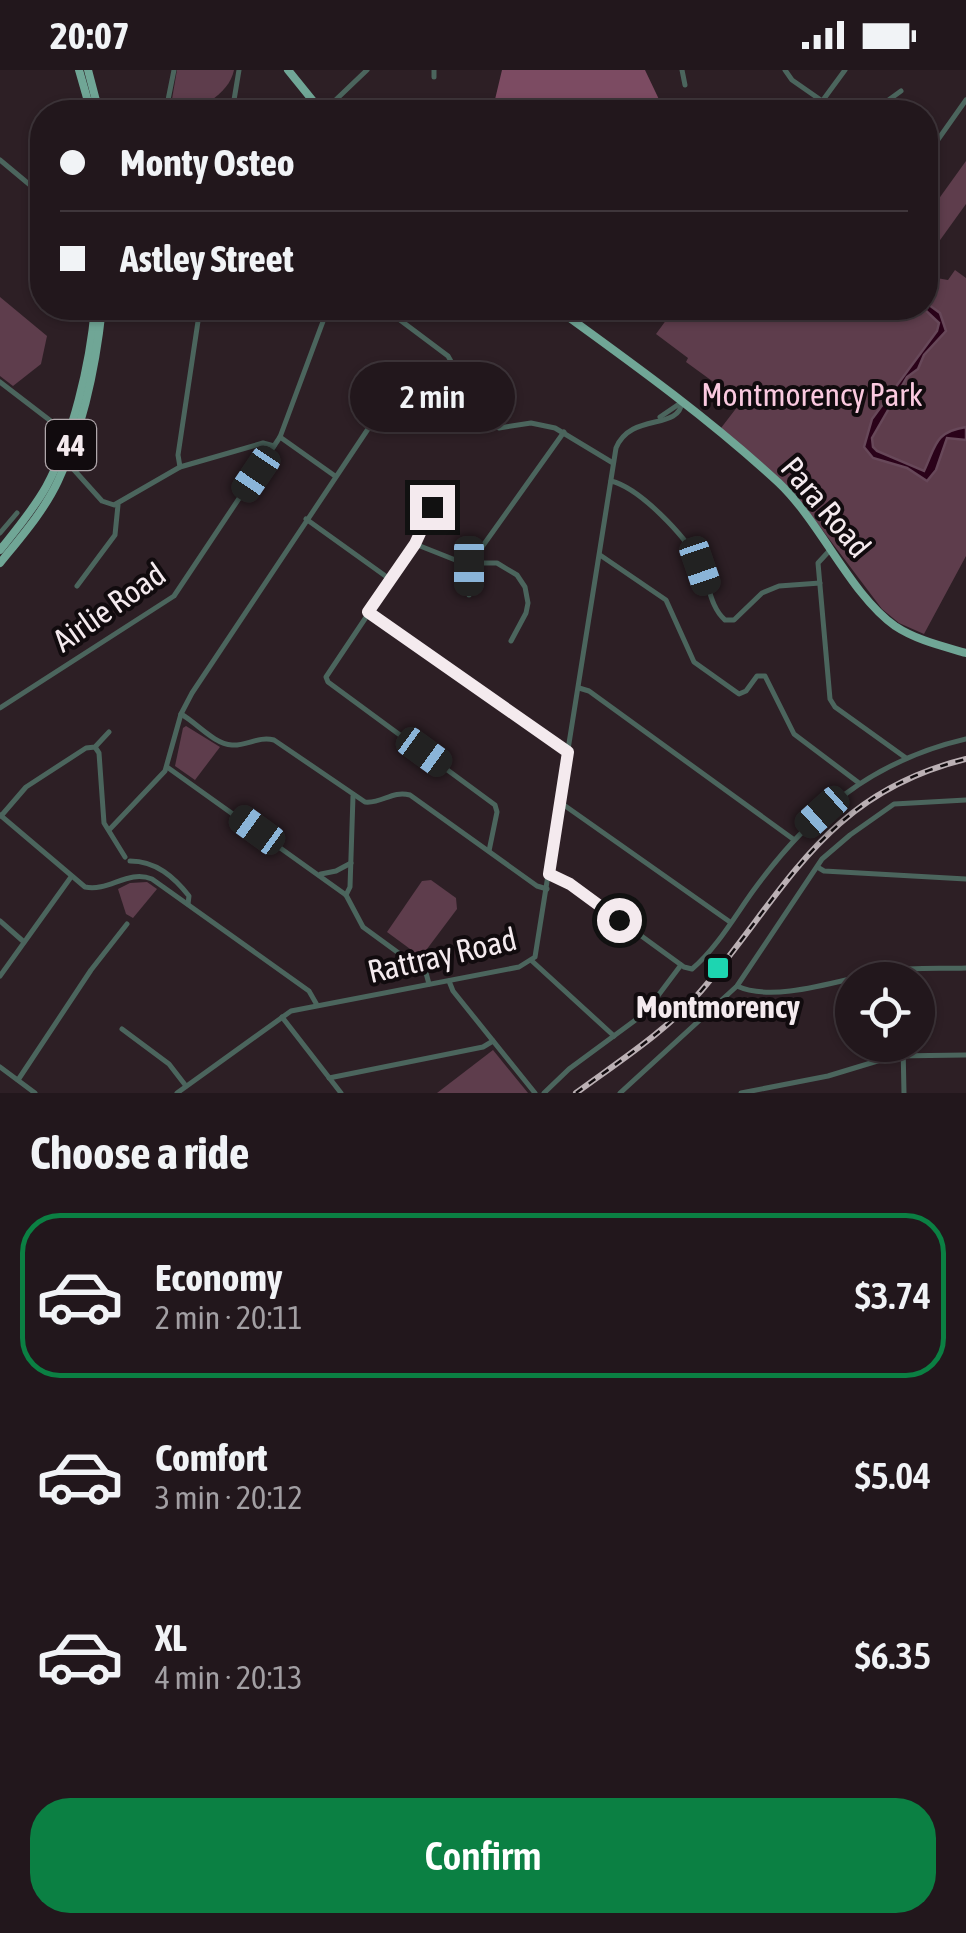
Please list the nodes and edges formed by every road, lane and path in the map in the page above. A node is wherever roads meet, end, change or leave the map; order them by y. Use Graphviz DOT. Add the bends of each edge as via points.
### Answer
graph roads {
  1 [pos="79,70"];
  2 [pos="88,70"];
  3 [pos="174,70"];
  4 [pos="239,70"];
  5 [pos="288,70"];
  6 [pos="367,70"];
  7 [pos="682,70"];
  8 [pos="785,70"];
  9 [pos="845,70"];
  10 [pos="685,85"];
  11 [pos="901,91"];
  12 [pos="88,100"];
  13 [pos="97,100"];
  14 [pos="168,100"];
  15 [pos="234,100"];
  16 [pos="313,100"];
  17 [pos="336,100"];
  18 [pos="821,100"];
  19 [pos="823,100"];
  20 [pos="889,100"];
  21 [pos="966,100"];
  22 [pos="938,140"];
  23 [pos="0,160"];
  24 [pos="30,184"];
  25 [pos="98,320"];
  26 [pos="198,320"];
  27 [pos="324,320"];
  28 [pos="400,320"];
  29 [pos="573,320"];
  30 [pos="0,382"];
  31 [pos="367,396"];
  32 [pos="682,402"];
  33 [pos="378,411"];
  34 [pos="412,419"];
  35 [pos="564,432"];
  36 [pos="70,435"];
  37 [pos="280,437"];
  38 [pos="274,446"];
  39 [pos="62,460"];
  40 [pos="614,463"];
  41 [pos="180,467"];
  42 [pos="335,476"];
  43 [pos="611,481"];
  44 [pos="118,504"];
  45 [pos="436,504"];
  46 [pos="16,513"];
  47 [pos="306,520"];
  48 [pos="0,532"];
  49 [pos="415,544"];
  50 [pos="832,548"];
  51 [pos="0,550"];
  52 [pos="600,554"];
  53 [pos="480,561"];
  54 [pos="0,563"];
  55 [pos="469,564"];
  56 [pos="390,580"];
  57 [pos="820,582"];
  58 [pos="77,586"];
  59 [pos="469,594"];
  60 [pos="368,612"];
  61 [pos="511,641"];
  62 [pos="966,652"];
  63 [pos="578,688"];
  64 [pos="0,708"];
  65 [pos="181,714"];
  66 [pos="109,732"];
  67 [pos="966,739"];
  68 [pos="95,748"];
  69 [pos="568,752"];
  70 [pos="906,758"];
  71 [pos="167,767"];
  72 [pos="859,783"];
  73 [pos="353,796"];
  74 [pos="966,800"];
  75 [pos="560,802"];
  76 [pos="0,816"];
  77 [pos="109,830"];
  78 [pos="792,839"];
  79 [pos="490,851"];
  80 [pos="351,863"];
  81 [pos="818,868"];
  82 [pos="318,874"];
  83 [pos="549,874"];
  84 [pos="71,877"];
  85 [pos="966,878"];
  86 [pos="547,890"];
  87 [pos="346,895"];
  88 [pos="188,904"];
  89 [pos="0,921"];
  90 [pos="730,922"];
  91 [pos="127,924"];
  92 [pos="24,942"];
  93 [pos="532,961"];
  94 [pos="681,965"];
  95 [pos="966,968"];
  96 [pos="935,969"];
  97 [pos="0,976"];
  98 [pos="449,981"];
  99 [pos="835,982"];
  100 [pos="429,984"];
  101 [pos="737,986"];
  102 [pos="317,1005"];
  103 [pos="282,1016"];
  104 [pos="122,1029"];
  105 [pos="614,1036"];
  106 [pos="493,1041"];
  107 [pos="935,1055"];
  108 [pos="966,1055"];
  109 [pos="874,1062"];
  110 [pos="903,1062"];
  111 [pos="0,1067"];
  112 [pos="329,1078"];
  113 [pos="18,1080"];
  114 [pos="186,1086"];
  115 [pos="36,1093"];
  116 [pos="178,1093"];
  117 [pos="341,1093"];
  118 [pos="536,1093"];
  119 [pos="544,1093"];
  120 [pos="620,1093"];
  121 [pos="742,1093"];
  122 [pos="904,1093"];
  1 -- 12 [label="main road"];
  2 -- 13 [label="main road"];
  3 -- 14 [label="street"];
  4 -- 15 [label="street"];
  5 -- 16 [label="main road"];
  6 -- 17 [label="street"];
  7 -- 10 [label="street"];
  8 -- 18 [label="street"];
  9 -- 19 [label="street"];
  11 -- 20 [label="street"];
  21 -- 22 [label="street"];
  23 -- 24 [label="street"];
  25 -- 36 [label="main road, 44" via="95,358"];
  26 -- 41 [label="street"];
  27 -- 37 [label="street, Airlie Road"];
  28 -- 35 [label="street" via="448,356 486,422"];
  29 -- 32 [label="main road, Para Road"];
  30 -- 36 [label="street"];
  31 -- 33 [label="street"];
  32 -- 40 [label="street, Rattray Road" via="676,417 628,430"];
  32 -- 50 [label="main road, Para Road" via="779,483"];
  33 -- 34 [label="street"];
  33 -- 42 [label="street"];
  35 -- 40 [label="street"];
  35 -- 53 [label="street" via="482,547"];
  36 -- 39 [label="main road, 44"];
  37 -- 38 [label="street, Airlie Road"];
  37 -- 42 [label="street"];
  38 -- 41 [label="street"];
  38 -- 64 [label="street, Airlie Road" via="174,596"];
  39 -- 44 [label="street" via="102,501"];
  39 -- 51 [label="main road, 44"];
  39 -- 54 [label="main road, 44" via="44,506"];
  40 -- 43 [label="street, Rattray Road"];
  41 -- 44 [label="street"];
  42 -- 47 [label="street"];
  43 -- 52 [label="street, Rattray Road"];
  43 -- 57 [label="street" via="645,500 695,556 725,620 774,588"];
  44 -- 58 [label="street" via="116,535"];
  45 -- 49 [label="street"];
  46 -- 48 [label="street"];
  47 -- 56 [label="street"];
  47 -- 65 [label="street"];
  49 -- 55 [label="street"];
  49 -- 56 [label="street"];
  50 -- 57 [label="street" via="819,560"];
  50 -- 62 [label="main road, Para Road" via="892,624"];
  52 -- 63 [label="street, Rattray Road"];
  52 -- 72 [label="street" via="669,602 698,666 740,694 765,676 794,734"];
  53 -- 55 [label="street"];
  53 -- 61 [label="street" via="502,565 525,586 526,613"];
  55 -- 59 [label="street"];
  56 -- 60 [label="street"];
  57 -- 70 [label="street" via="831,702"];
  60 -- 69 [label="street"];
  60 -- 79 [label="street" via="327,680 495,805"];
  63 -- 69 [label="street, Rattray Road"];
  63 -- 78 [label="street"];
  65 -- 71 [label="street"];
  65 -- 73 [label="street" via="227,745 274,740"];
  66 -- 68 [label="street"];
  67 -- 70 [label="street"];
  68 -- 76 [label="street" via="26,787"];
  68 -- 77 [label="street"];
  69 -- 75 [label="street, Rattray Road"];
  70 -- 72 [label="street"];
  71 -- 77 [label="street"];
  71 -- 82 [label="street"];
  72 -- 78 [label="street"];
  73 -- 79 [label="street" via="373,803 395,793 410,795"];
  73 -- 80 [label="street"];
  74 -- 81 [label="street" via="894,804 850,834"];
  75 -- 83 [label="street, Rattray Road"];
  75 -- 90 [label="street"];
  76 -- 84 [label="street"];
  77 -- 88 [label="street" via="128,859 167,874 189,896"];
  78 -- 90 [label="street"];
  79 -- 86 [label="street"];
  80 -- 82 [label="street"];
  80 -- 87 [label="street"];
  81 -- 85 [label="street"];
  81 -- 101 [label="street"];
  82 -- 87 [label="street"];
  83 -- 86 [label="street, Rattray Road"];
  83 -- 94 [label="street"];
  84 -- 88 [label="street" via="92,889 144,876"];
  84 -- 92 [label="street"];
  86 -- 93 [label="street, Rattray Road"];
  87 -- 100 [label="street" via="363,927 426,973"];
  88 -- 102 [label="street" via="309,992"];
  89 -- 92 [label="street"];
  90 -- 94 [label="street" via="695,967"];
  91 -- 113 [label="street"];
  92 -- 97 [label="street"];
  93 -- 98 [label="street, Rattray Road"];
  93 -- 105 [label="street"];
  94 -- 105 [label="street" via="645,1013"];
  95 -- 96 [label="street"];
  98 -- 100 [label="street, Rattray Road"];
  98 -- 106 [label="street"];
  99 -- 101 [label="street" via="789,990"];
  100 -- 102 [label="street, Rattray Road"];
  101 -- 120 [label="street"];
  102 -- 103 [label="street, Rattray Road"];
  103 -- 112 [label="street"];
  103 -- 114 [label="street, Rattray Road"];
  104 -- 114 [label="street" via="169,1064"];
  105 -- 119 [label="street"];
  106 -- 112 [label="street"];
  106 -- 118 [label="street"];
  107 -- 108 [label="street"];
  109 -- 121 [label="street"];
  110 -- 122 [label="street"];
  111 -- 113 [label="street"];
  112 -- 117 [label="street"];
  113 -- 115 [label="street"];
  114 -- 116 [label="street, Rattray Road"];
}
